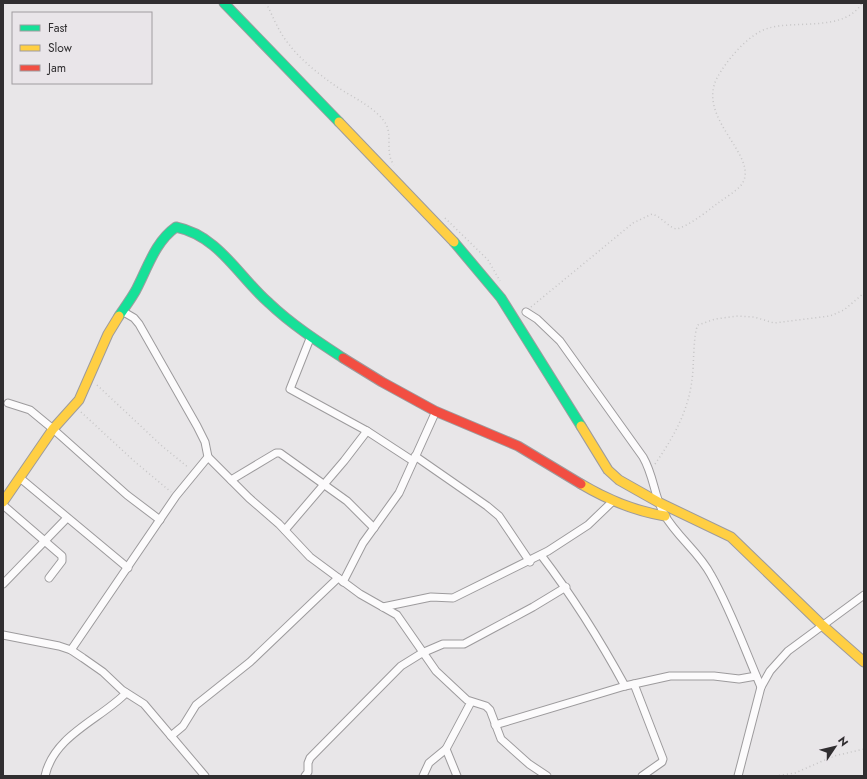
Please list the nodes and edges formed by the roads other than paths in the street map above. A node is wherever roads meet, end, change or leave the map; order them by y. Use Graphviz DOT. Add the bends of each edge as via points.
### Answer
graph roads {
  1 [pos="224,3"];
  2 [pos="122,311"];
  3 [pos="526,312"];
  4 [pos="310,336"];
  5 [pos="8,403"];
  6 [pos="436,411"];
  7 [pos="53,429"];
  8 [pos="367,431"];
  9 [pos="208,457"];
  10 [pos="414,458"];
  11 [pos="20,478"];
  12 [pos="231,480"];
  13 [pos="323,484"];
  14 [pos="613,501"];
  15 [pos="658,502"];
  16 [pos="3,503"];
  17 [pos="665,516"];
  18 [pos="67,518"];
  19 [pos="160,520"];
  20 [pos="374,528"];
  21 [pos="285,530"];
  22 [pos="45,540"];
  23 [pos="541,555"];
  24 [pos="530,562"];
  25 [pos="128,568"];
  26 [pos="49,578"];
  27 [pos="340,580"];
  28 [pos="3,584"];
  29 [pos="566,587"];
  30 [pos="864,595"];
  31 [pos="383,607"];
  32 [pos="822,625"];
  33 [pos="3,635"];
  34 [pos="71,650"];
  35 [pos="422,653"];
  36 [pos="864,662"];
  37 [pos="756,676"];
  38 [pos="634,684"];
  39 [pos="625,686"];
  40 [pos="761,687"];
  41 [pos="126,693"];
  42 [pos="471,702"];
  43 [pos="495,725"];
  44 [pos="171,736"];
  45 [pos="446,749"];
  46 [pos="45,776"];
  47 [pos="205,776"];
  48 [pos="304,776"];
  49 [pos="423,776"];
  50 [pos="456,776"];
  51 [pos="547,776"];
  52 [pos="642,776"];
  53 [pos="738,776"];
  1 -- 15 [label="street" via="462,250 501,298 608,470 619,480"];
  2 -- 4 [label="street" via="165,236 173,228 180,227 196,233 230,259 260,295"];
  2 -- 7 [label="street" via="108,334 79,400"];
  2 -- 9 [label="street" via="139,324 197,426 205,442"];
  3 -- 15 [label="street" via="560,340 643,457 650,470"];
  4 -- 6 [label="street" via="357,368"];
  4 -- 8 [label="street" via="290,389"];
  5 -- 7 [label="street" via="30,410"];
  6 -- 10 [label="street"];
  6 -- 14 [label="street" via="507,440"];
  7 -- 11 [label="street"];
  7 -- 19 [label="street" via="127,495"];
  8 -- 10 [label="street"];
  8 -- 13 [label="street" via="349,456"];
  9 -- 12 [label="street"];
  9 -- 19 [label="street" via="194,472"];
  10 -- 20 [label="street" via="399,493"];
  10 -- 24 [label="street" via="498,516"];
  11 -- 16 [label="street"];
  11 -- 18 [label="street"];
  12 -- 13 [label="street" via="280,453"];
  12 -- 21 [label="street"];
  13 -- 20 [label="street" via="360,512"];
  13 -- 21 [label="street"];
  14 -- 17 [label="street" via="650,514"];
  14 -- 23 [label="street" via="588,525"];
  15 -- 17 [label="street"];
  15 -- 32 [label="street" via="731,537"];
  16 -- 22 [label="street"];
  17 -- 37 [label="street" via="711,574"];
  18 -- 22 [label="street"];
  18 -- 25 [label="street"];
  19 -- 25 [label="street"];
  20 -- 27 [label="street"];
  21 -- 27 [label="street" via="304,552"];
  22 -- 26 [label="street" via="62,558"];
  22 -- 28 [label="street"];
  23 -- 24 [label="street"];
  23 -- 29 [label="street"];
  24 -- 31 [label="street" via="453,598 431,597"];
  25 -- 34 [label="street"];
  27 -- 31 [label="street"];
  27 -- 44 [label="street" via="250,662 196,705 183,726"];
  29 -- 35 [label="street" via="464,644 443,644"];
  29 -- 39 [label="street" via="603,644"];
  30 -- 32 [label="street"];
  31 -- 35 [label="street" via="397,616"];
  32 -- 36 [label="street"];
  32 -- 40 [label="street" via="788,651 770,671"];
  33 -- 34 [label="street"];
  34 -- 41 [label="street" via="103,672"];
  35 -- 42 [label="street" via="448,683"];
  35 -- 48 [label="street" via="393,673 362,708 310,758 308,772"];
  37 -- 38 [label="street" via="738,679 670,676"];
  37 -- 40 [label="street"];
  38 -- 39 [label="street"];
  38 -- 52 [label="street" via="663,759"];
  39 -- 43 [label="street"];
  40 -- 53 [label="street"];
  41 -- 44 [label="street" via="144,704"];
  41 -- 46 [label="street" via="76,731 48,764"];
  42 -- 43 [label="street" via="486,706"];
  42 -- 45 [label="street"];
  43 -- 51 [label="street" via="501,739 507,745"];
  44 -- 47 [label="street"];
  45 -- 49 [label="street" via="429,763"];
  45 -- 50 [label="street"];
}
